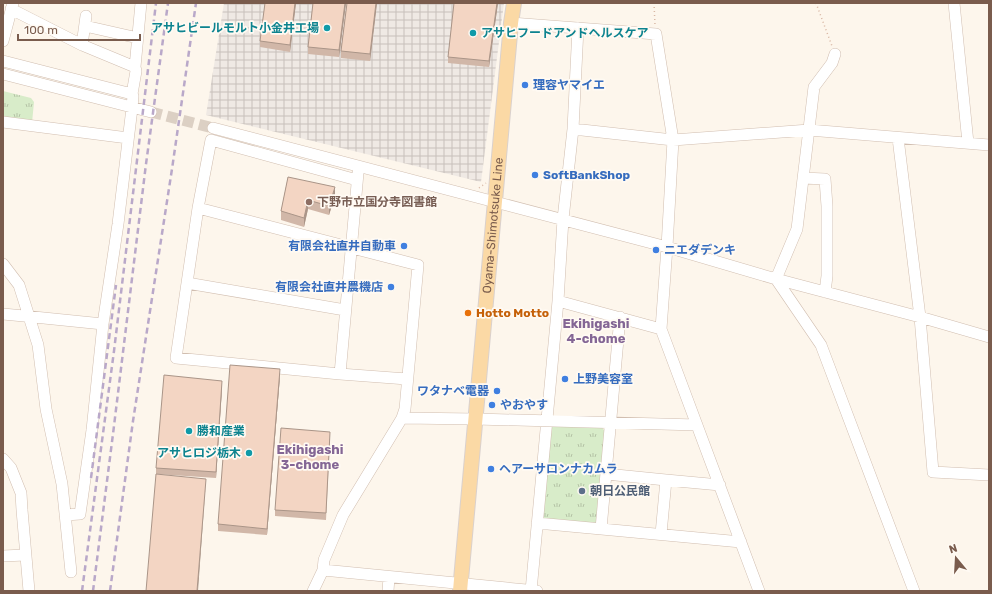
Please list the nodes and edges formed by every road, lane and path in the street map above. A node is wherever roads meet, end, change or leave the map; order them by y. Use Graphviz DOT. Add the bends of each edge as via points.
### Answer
graph roads {
  1 [pos="141,3"];
  2 [pos="514,3"];
  3 [pos="654,3"];
  4 [pos="816,3"];
  5 [pos="954,3"];
  6 [pos="12,6"];
  7 [pos="511,23"];
  8 [pos="578,28"];
  9 [pos="656,34"];
  10 [pos="138,38"];
  11 [pos="3,41"];
  12 [pos="82,45"];
  13 [pos="835,54"];
  14 [pos="3,61"];
  15 [pos="135,67"];
  16 [pos="3,74"];
  17 [pos="132,94"];
  18 [pos="132,108"];
  19 [pos="151,112"];
  20 [pos="3,122"];
  21 [pos="213,128"];
  22 [pos="573,128"];
  23 [pos="809,130"];
  24 [pos="128,138"];
  25 [pos="898,138"];
  26 [pos="673,140"];
  27 [pos="968,143"];
  28 [pos="989,145"];
  29 [pos="358,166"];
  30 [pos="803,178"];
  31 [pos="357,180"];
  32 [pos="495,201"];
  33 [pos="198,208"];
  34 [pos="563,219"];
  35 [pos="668,247"];
  36 [pos="352,248"];
  37 [pos="3,264"];
  38 [pos="776,279"];
  39 [pos="187,283"];
  40 [pos="825,292"];
  41 [pos="558,301"];
  42 [pos="345,310"];
  43 [pos="3,314"];
  44 [pos="29,316"];
  45 [pos="620,317"];
  46 [pos="920,317"];
  47 [pos="104,324"];
  48 [pos="661,329"];
  49 [pos="989,337"];
  50 [pos="340,374"];
  51 [pos="407,379"];
  52 [pos="402,418"];
  53 [pos="476,418"];
  54 [pos="547,421"];
  55 [pos="610,423"];
  56 [pos="697,425"];
  57 [pos="3,460"];
  58 [pos="606,474"];
  59 [pos="989,475"];
  60 [pos="666,480"];
  61 [pos="720,485"];
  62 [pos="65,515"];
  63 [pos="538,523"];
  64 [pos="601,529"];
  65 [pos="661,534"];
  66 [pos="741,542"];
  67 [pos="25,555"];
  68 [pos="3,556"];
  69 [pos="323,570"];
  70 [pos="71,572"];
  71 [pos="389,577"];
  72 [pos="460,587"];
  73 [pos="29,591"];
  74 [pos="313,591"];
  75 [pos="388,591"];
  76 [pos="533,591"];
  77 [pos="759,591"];
  78 [pos="914,591"];
  1 -- 10 [label="street"];
  2 -- 7 [label="main road, Oyama-Shimotsuke Line"];
  3 -- 9 [label="path"];
  4 -- 13 [label="path"];
  5 -- 27 [label="street"];
  6 -- 11 [label="street"];
  6 -- 12 [label="street"];
  7 -- 8 [label="street"];
  7 -- 32 [label="main road, Oyama-Shimotsuke Line"];
  8 -- 9 [label="street"];
  8 -- 22 [label="street"];
  9 -- 26 [label="street"];
  10 -- 12 [label="street" via="85,21"];
  10 -- 15 [label="street"];
  12 -- 15 [label="street"];
  13 -- 23 [label="street" via="832,64 814,87"];
  14 -- 17 [label="street"];
  15 -- 17 [label="street"];
  16 -- 18 [label="street"];
  17 -- 18 [label="street"];
  18 -- 19 [label="street"];
  18 -- 24 [label="street"];
  20 -- 24 [label="street"];
  21 -- 29 [label="street"];
  22 -- 26 [label="street"];
  22 -- 34 [label="street"];
  23 -- 25 [label="street"];
  23 -- 26 [label="street"];
  23 -- 30 [label="street"];
  24 -- 47 [label="street"];
  25 -- 27 [label="street"];
  25 -- 46 [label="street"];
  26 -- 35 [label="street"];
  27 -- 28 [label="street"];
  29 -- 31 [label="street"];
  29 -- 32 [label="street"];
  30 -- 38 [label="street" via="796,228"];
  30 -- 40 [label="street" via="825,179"];
  31 -- 33 [label="street" via="211,140"];
  31 -- 36 [label="street"];
  32 -- 34 [label="street"];
  32 -- 53 [label="main road, Oyama-Shimotsuke Line"];
  33 -- 36 [label="street"];
  33 -- 39 [label="street"];
  34 -- 35 [label="street"];
  34 -- 41 [label="street"];
  35 -- 38 [label="street"];
  35 -- 48 [label="street"];
  36 -- 42 [label="street"];
  36 -- 51 [label="street" via="418,265"];
  37 -- 44 [label="street" via="19,285"];
  38 -- 40 [label="street"];
  38 -- 78 [label="street" via="822,346"];
  39 -- 42 [label="street"];
  39 -- 50 [label="street" via="176,358"];
  40 -- 46 [label="street"];
  41 -- 45 [label="street"];
  41 -- 54 [label="street"];
  42 -- 50 [label="street"];
  43 -- 44 [label="street"];
  44 -- 47 [label="street"];
  44 -- 62 [label="street" via="38,345 46,409 62,484"];
  45 -- 48 [label="street"];
  45 -- 55 [label="street"];
  46 -- 49 [label="street"];
  46 -- 59 [label="street" via="933,472"];
  47 -- 62 [label="street" via="80,514"];
  48 -- 56 [label="street"];
  50 -- 51 [label="street"];
  51 -- 52 [label="street"];
  52 -- 53 [label="street"];
  52 -- 69 [label="street" via="343,515 324,560"];
  53 -- 54 [label="street"];
  53 -- 72 [label="main road, Oyama-Shimotsuke Line"];
  54 -- 55 [label="street"];
  54 -- 63 [label="street"];
  55 -- 56 [label="street"];
  55 -- 58 [label="street"];
  56 -- 61 [label="street"];
  57 -- 67 [label="street" via="11,468 21,493"];
  58 -- 60 [label="street"];
  58 -- 64 [label="street"];
  60 -- 61 [label="street"];
  60 -- 65 [label="street"];
  61 -- 66 [label="street"];
  62 -- 70 [label="street"];
  63 -- 64 [label="street"];
  63 -- 76 [label="street"];
  64 -- 65 [label="street"];
  65 -- 66 [label="street"];
  66 -- 77 [label="street"];
  67 -- 68 [label="street"];
  67 -- 73 [label="street"];
  69 -- 71 [label="street"];
  69 -- 74 [label="street"];
  71 -- 72 [label="street"];
  71 -- 75 [label="street"];
  72 -- 76 [label="street"];
}
